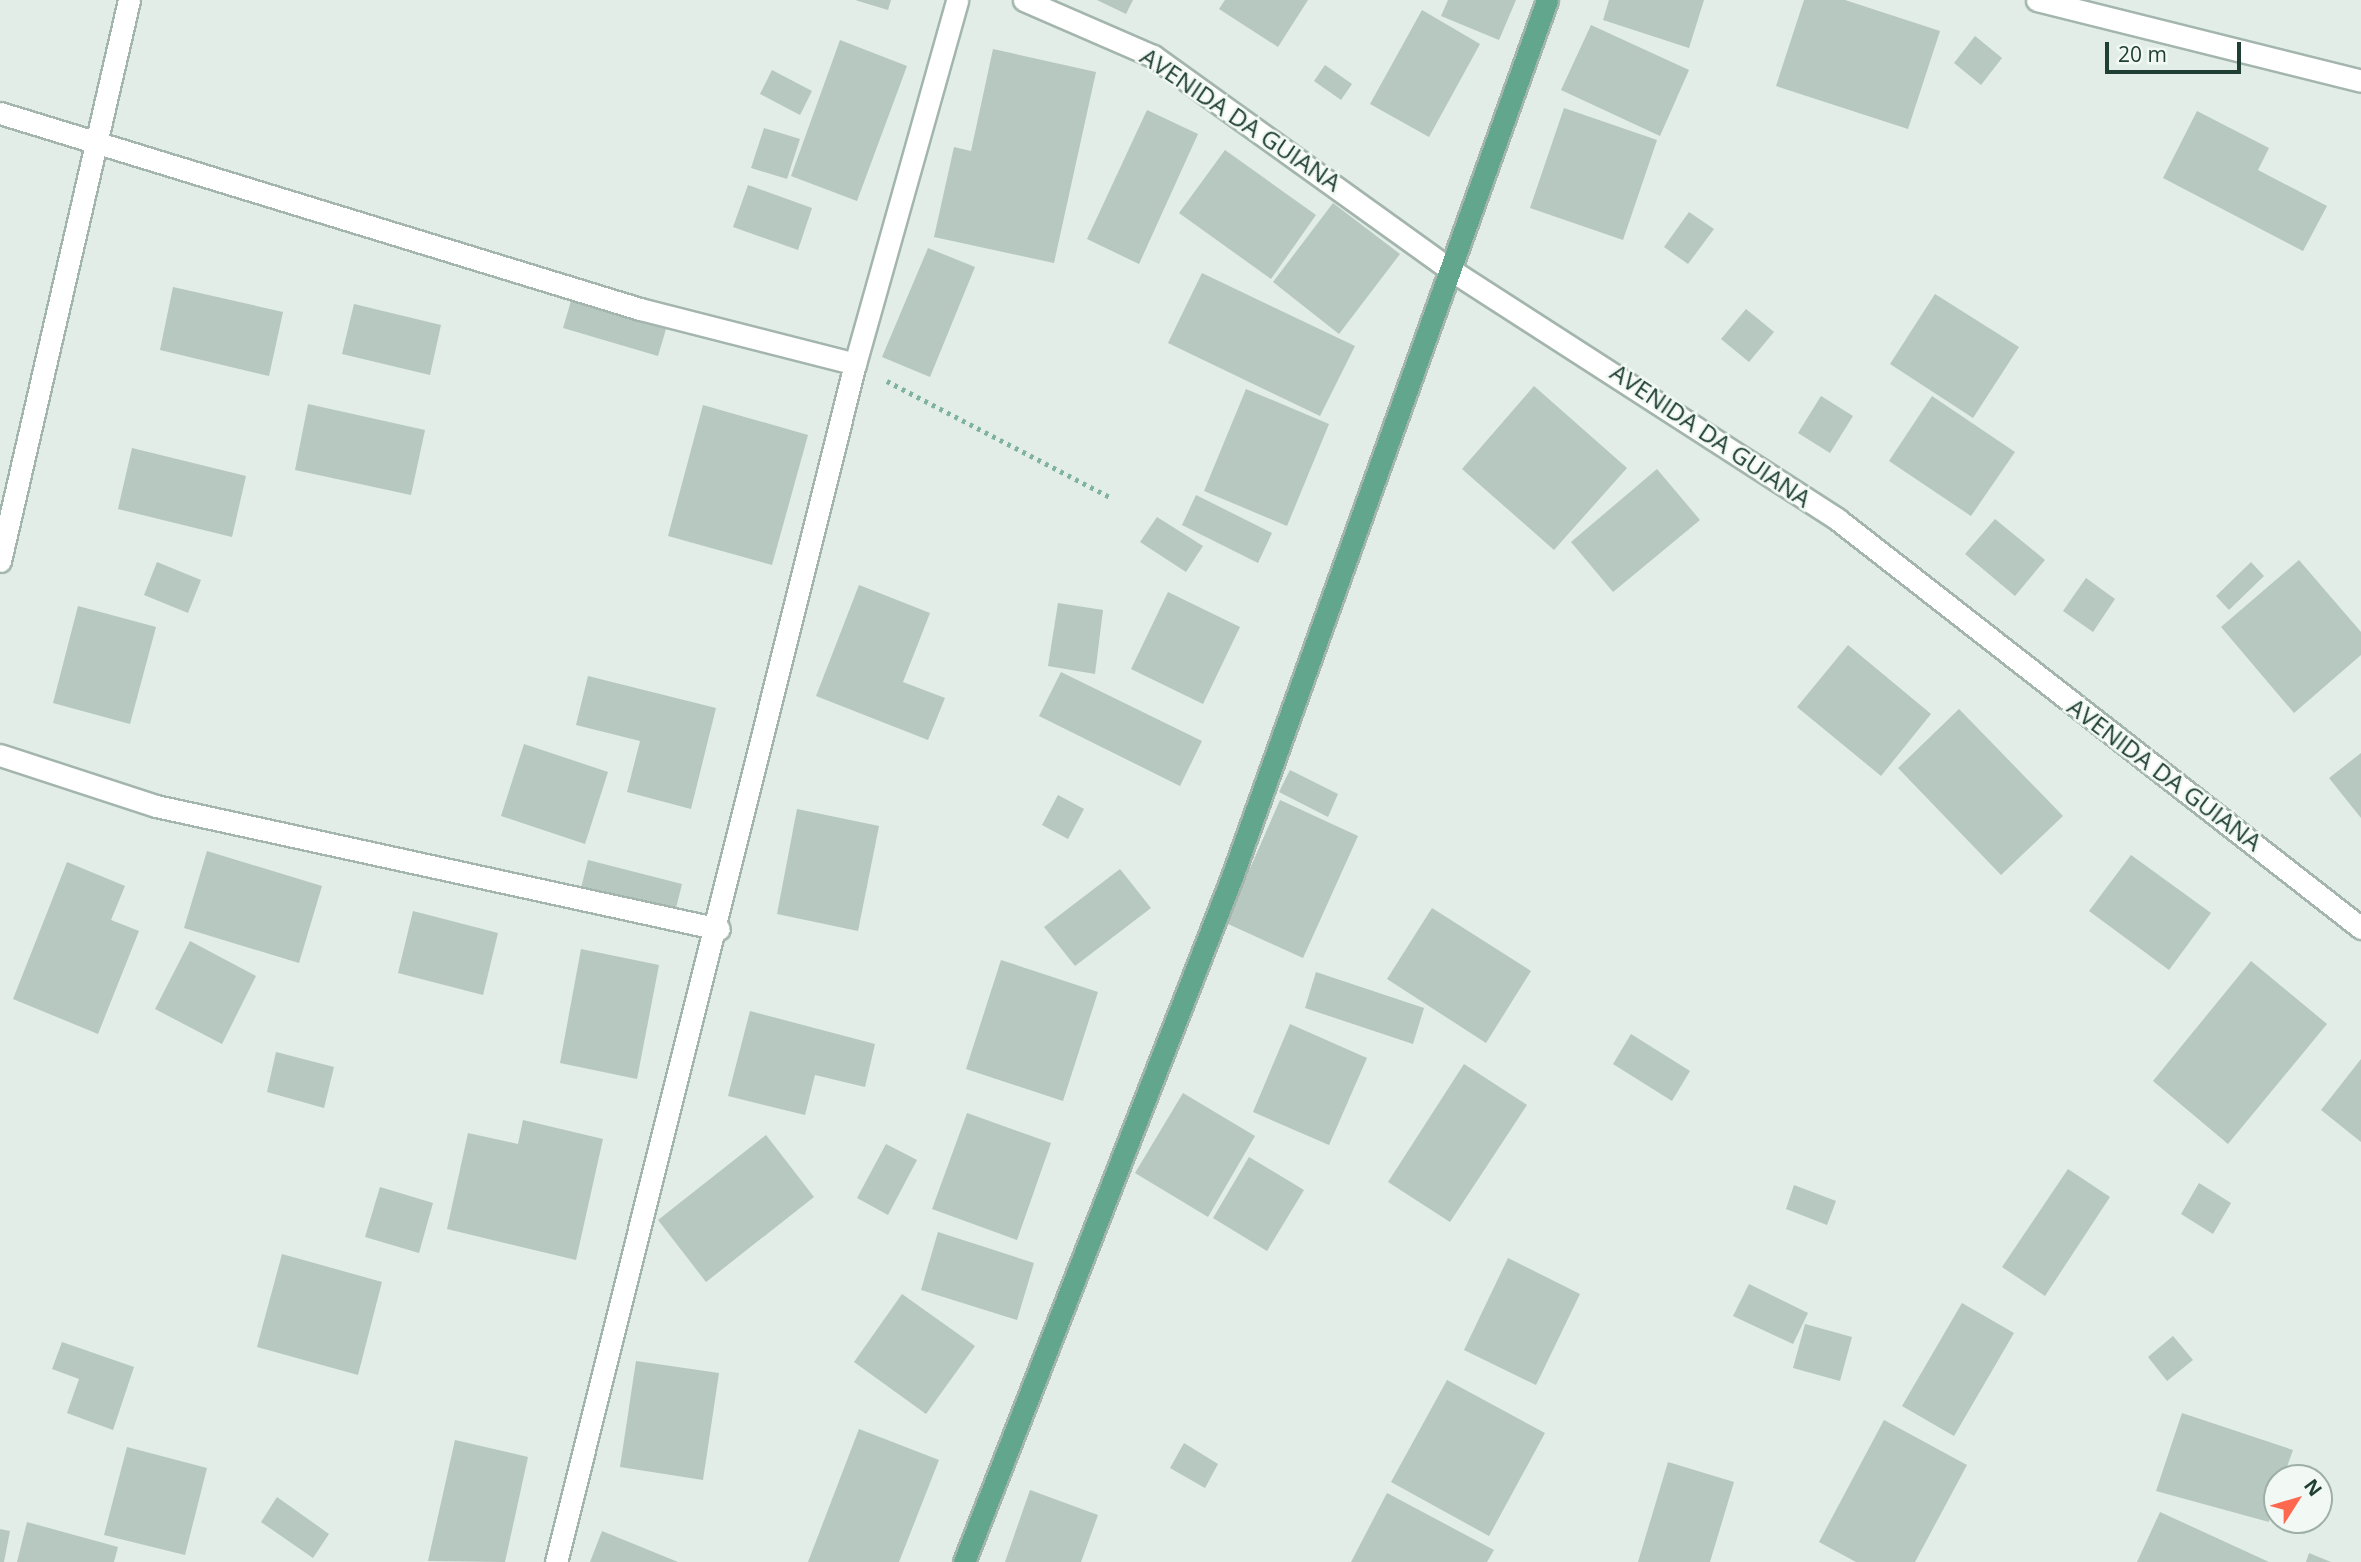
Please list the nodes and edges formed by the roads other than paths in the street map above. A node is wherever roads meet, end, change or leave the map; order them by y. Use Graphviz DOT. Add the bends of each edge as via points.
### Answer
graph roads {
  1 [pos="130,0"];
  2 [pos="957,0"];
  3 [pos="1024,0"];
  4 [pos="1547,0"];
  5 [pos="2037,0"];
  6 [pos="2361,81"];
  7 [pos="0,113"];
  8 [pos="101,143"];
  9 [pos="1451,270"];
  10 [pos="855,363"];
  11 [pos="0,561"];
  12 [pos="0,755"];
  13 [pos="2361,928"];
  14 [pos="719,929"];
  15 [pos="556,1562"];
  16 [pos="964,1562"];
  1 -- 8 [label="street"];
  2 -- 10 [label="street"];
  3 -- 9 [label="street, AVENIDA DA GUIANA" via="1153,56"];
  4 -- 9 [label="main road"];
  5 -- 6 [label="street"];
  7 -- 8 [label="street"];
  8 -- 10 [label="street" via="640,309"];
  8 -- 11 [label="street"];
  9 -- 13 [label="street, AVENIDA DA GUIANA" via="1837,519"];
  9 -- 16 [label="main road" via="1132,1142"];
  10 -- 14 [label="street"];
  12 -- 14 [label="street" via="156,806"];
  14 -- 15 [label="street"];
}
